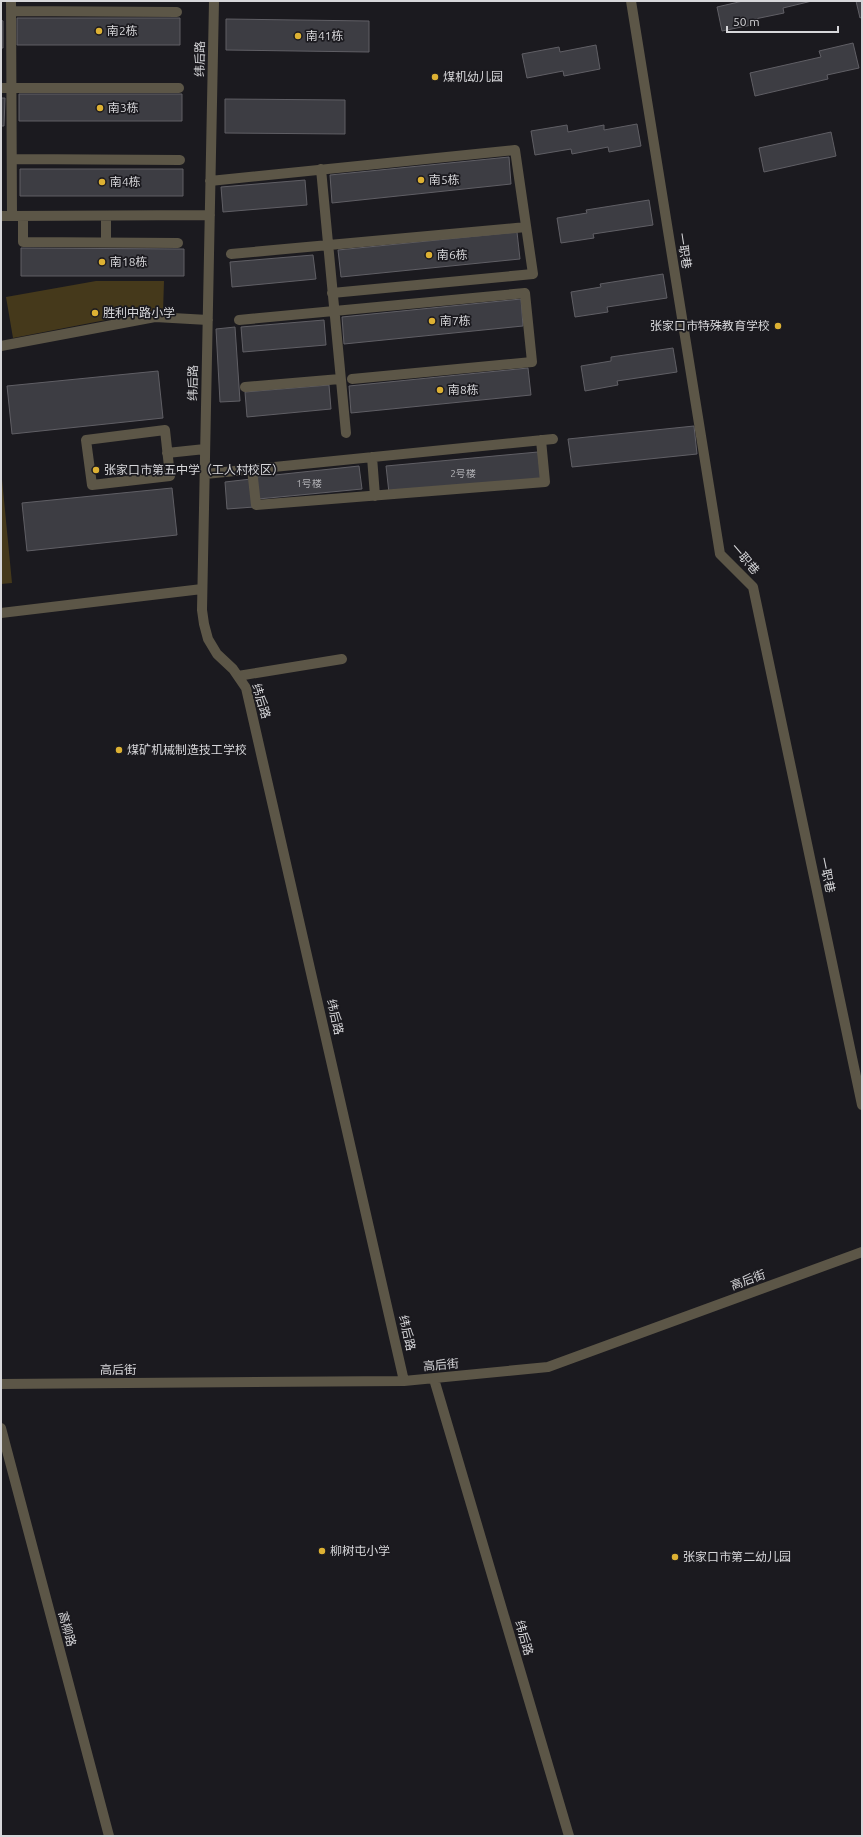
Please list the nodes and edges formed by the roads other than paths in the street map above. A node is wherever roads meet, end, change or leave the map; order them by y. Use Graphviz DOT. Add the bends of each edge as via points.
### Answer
graph roads {
  1 [pos="214,1"];
  2 [pos="631,1"];
  3 [pos="8,10"];
  4 [pos="177,12"];
  5 [pos="6,88"];
  6 [pos="179,88"];
  7 [pos="1,134"];
  8 [pos="12,134"];
  9 [pos="12,159"];
  10 [pos="180,160"];
  11 [pos="321,170"];
  12 [pos="210,181"];
  13 [pos="210,215"];
  14 [pos="1,216"];
  15 [pos="12,216"];
  16 [pos="23,216"];
  17 [pos="106,216"];
  18 [pos="526,227"];
  19 [pos="106,242"];
  20 [pos="178,243"];
  21 [pos="328,245"];
  22 [pos="231,254"];
  23 [pos="332,292"];
  24 [pos="334,312"];
  25 [pos="208,320"];
  26 [pos="239,320"];
  27 [pos="1,346"];
  28 [pos="340,379"];
  29 [pos="352,379"];
  30 [pos="245,387"];
  31 [pos="346,433"];
  32 [pos="553,439"];
  33 [pos="541,440"];
  34 [pos="205,449"];
  35 [pos="167,453"];
  36 [pos="372,457"];
  37 [pos="252,469"];
  38 [pos="205,474"];
  39 [pos="375,496"];
  40 [pos="202,589"];
  41 [pos="1,613"];
  42 [pos="342,659"];
  43 [pos="238,676"];
  44 [pos="862,1104"];
  45 [pos="862,1252"];
  46 [pos="434,1379"];
  47 [pos="404,1381"];
  48 [pos="1,1384"];
  49 [pos="1,1428"];
  50 [pos="109,1836"];
  51 [pos="569,1836"];
  1 -- 12 [label="street, 纬后路"];
  2 -- 44 [label="street, 一职巷" via="720,554 753,587"];
  3 -- 4 [label="street"];
  3 -- 5 [label="street"];
  5 -- 6 [label="street"];
  5 -- 8 [label="street"];
  7 -- 8 [label="street"];
  8 -- 9 [label="street"];
  9 -- 10 [label="street"];
  9 -- 15 [label="street"];
  11 -- 12 [label="street"];
  11 -- 18 [label="street" via="515,150"];
  11 -- 21 [label="street"];
  12 -- 13 [label="street, 纬后路"];
  13 -- 17 [label="street"];
  13 -- 25 [label="street, 纬后路"];
  14 -- 15 [label="street"];
  15 -- 16 [label="street"];
  16 -- 17 [label="street"];
  16 -- 19 [label="street" via="23,242"];
  17 -- 19 [label="street"];
  18 -- 21 [label="street"];
  18 -- 23 [label="street" via="533,274"];
  19 -- 20 [label="street"];
  21 -- 22 [label="street"];
  21 -- 23 [label="street"];
  23 -- 24 [label="street"];
  24 -- 26 [label="street"];
  24 -- 28 [label="street"];
  24 -- 29 [label="street" via="525,293 532,362"];
  25 -- 27 [label="street" via="155,317"];
  25 -- 34 [label="street, 纬后路"];
  28 -- 30 [label="street"];
  28 -- 31 [label="street"];
  32 -- 33 [label="street"];
  33 -- 36 [label="street"];
  33 -- 39 [label="street" via="545,482"];
  34 -- 35 [label="street"];
  34 -- 38 [label="street, 纬后路"];
  35 -- 35 [label="street" via="170,476 92,485 86,440 165,430"];
  36 -- 37 [label="street"];
  36 -- 39 [label="street"];
  37 -- 38 [label="street"];
  37 -- 39 [label="street" via="256,505"];
  38 -- 40 [label="street, 纬后路"];
  40 -- 41 [label="street"];
  40 -- 43 [label="street, 纬后路" via="204,624 208,639 217,654"];
  42 -- 43 [label="street"];
  43 -- 47 [label="street, 纬后路" via="246,688 258,736"];
  45 -- 46 [label="street, 高后街" via="548,1367"];
  46 -- 47 [label="street, 高后街"];
  46 -- 51 [label="street, 纬后路"];
  47 -- 48 [label="street, 高后街"];
  49 -- 50 [label="street, 高柳路"];
}
